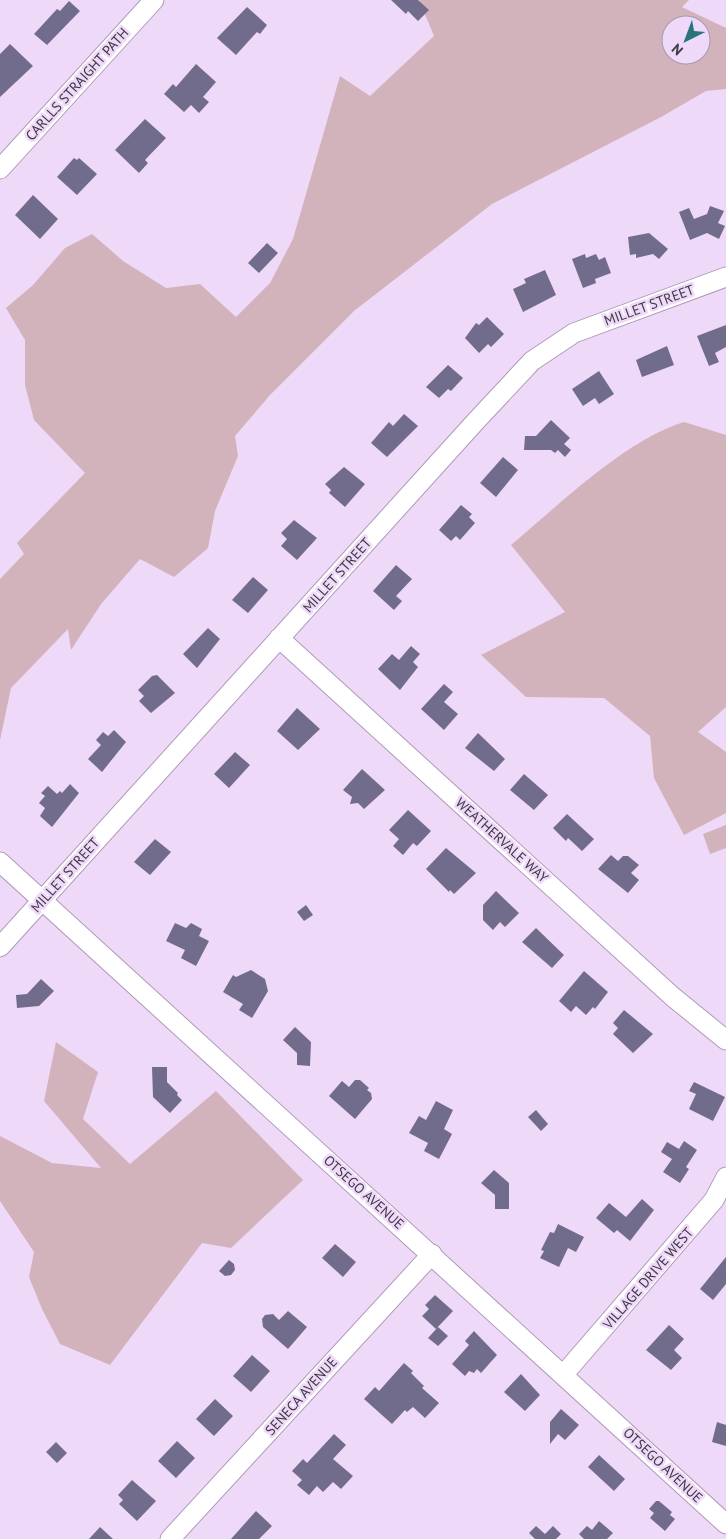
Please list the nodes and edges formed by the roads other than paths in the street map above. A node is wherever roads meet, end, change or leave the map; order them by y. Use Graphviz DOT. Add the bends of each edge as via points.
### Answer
graph roads {
  1 [pos="154,0"];
  2 [pos="0,169"];
  3 [pos="726,277"];
  4 [pos="280,638"];
  5 [pos="0,862"];
  6 [pos="43,900"];
  7 [pos="0,947"];
  8 [pos="726,1040"];
  9 [pos="726,1178"];
  10 [pos="432,1254"];
  11 [pos="564,1374"];
  12 [pos="726,1524"];
  13 [pos="170,1539"];
  1 -- 2 [label="street, CARLLS STRAIGHT PATH"];
  3 -- 4 [label="street, MILLET STREET" via="574,333 532,361"];
  4 -- 6 [label="street, MILLET STREET"];
  4 -- 8 [label="street, WEATHERVALE WAY" via="673,996"];
  5 -- 6 [label="street, OTSEGO AVENUE"];
  6 -- 7 [label="street, MILLET STREET"];
  6 -- 10 [label="street, OTSEGO AVENUE"];
  9 -- 11 [label="street, VILLAGE DRIVE WEST" via="714,1200"];
  10 -- 11 [label="street, OTSEGO AVENUE"];
  10 -- 13 [label="street, SENECA AVENUE"];
  11 -- 12 [label="street, OTSEGO AVENUE"];
}
